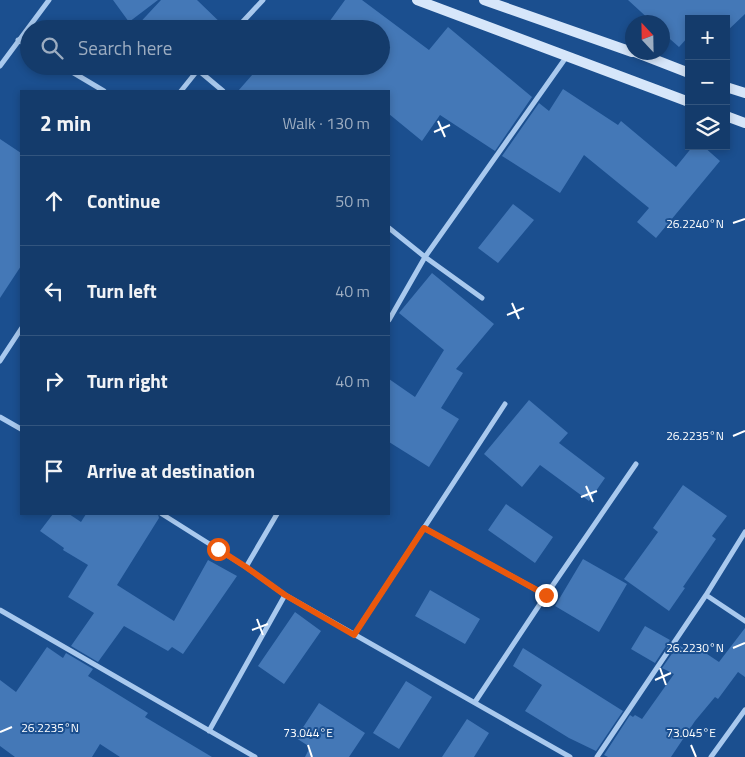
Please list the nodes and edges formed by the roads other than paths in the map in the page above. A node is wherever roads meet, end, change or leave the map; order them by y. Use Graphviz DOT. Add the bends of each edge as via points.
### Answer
graph roads {
  1 [pos="48,0"];
  2 [pos="263,0"];
  3 [pos="417,0"];
  4 [pos="484,0"];
  5 [pos="33,20"];
  6 [pos="244,20"];
  7 [pos="20,37"];
  8 [pos="18,40"];
  9 [pos="625,49"];
  10 [pos="567,56"];
  11 [pos="656,60"];
  12 [pos="0,66"];
  13 [pos="685,71"];
  14 [pos="77,75"];
  15 [pos="194,75"];
  16 [pos="206,75"];
  17 [pos="730,88"];
  18 [pos="102,90"];
  19 [pos="183,90"];
  20 [pos="222,90"];
  21 [pos="745,94"];
  22 [pos="685,100"];
  23 [pos="730,118"];
  24 [pos="745,124"];
  25 [pos="390,229"];
  26 [pos="425,258"];
  27 [pos="482,298"];
  28 [pos="390,318"];
  29 [pos="20,331"];
  30 [pos="0,361"];
  31 [pos="505,404"];
  32 [pos="0,417"];
  33 [pos="20,428"];
  34 [pos="636,464"];
  35 [pos="164,515"];
  36 [pos="276,515"];
  37 [pos="424,528"];
  38 [pos="745,532"];
  39 [pos="246,567"];
  40 [pos="285,595"];
  41 [pos="546,595"];
  42 [pos="706,595"];
  43 [pos="0,610"];
  44 [pos="745,621"];
  45 [pos="354,635"];
  46 [pos="475,702"];
  47 [pos="745,710"];
  48 [pos="209,731"];
  49 [pos="255,757"];
  50 [pos="570,757"];
  51 [pos="597,757"];
  52 [pos="711,757"];
  1 -- 5 [label="street"];
  2 -- 6 [label="street"];
  3 -- 10 [label="main road"];
  4 -- 9 [label="main road"];
  7 -- 8 [label="street"];
  8 -- 12 [label="street"];
  10 -- 22 [label="main road"];
  10 -- 26 [label="street"];
  11 -- 13 [label="main road"];
  14 -- 18 [label="street"];
  15 -- 19 [label="street"];
  16 -- 20 [label="street"];
  17 -- 21 [label="main road"];
  23 -- 24 [label="main road"];
  25 -- 26 [label="street"];
  26 -- 27 [label="street"];
  26 -- 28 [label="street"];
  29 -- 30 [label="street"];
  31 -- 37 [label="street"];
  32 -- 33 [label="street"];
  34 -- 41 [label="street"];
  35 -- 39 [label="street"];
  36 -- 39 [label="street"];
  37 -- 41 [label="street"];
  37 -- 45 [label="street"];
  38 -- 42 [label="street"];
  39 -- 40 [label="street"];
  40 -- 45 [label="street"];
  40 -- 48 [label="street"];
  41 -- 46 [label="street"];
  42 -- 44 [label="street"];
  42 -- 51 [label="street"];
  43 -- 48 [label="street"];
  45 -- 46 [label="street"];
  46 -- 50 [label="street"];
  47 -- 52 [label="street"];
  48 -- 49 [label="street"];
}
